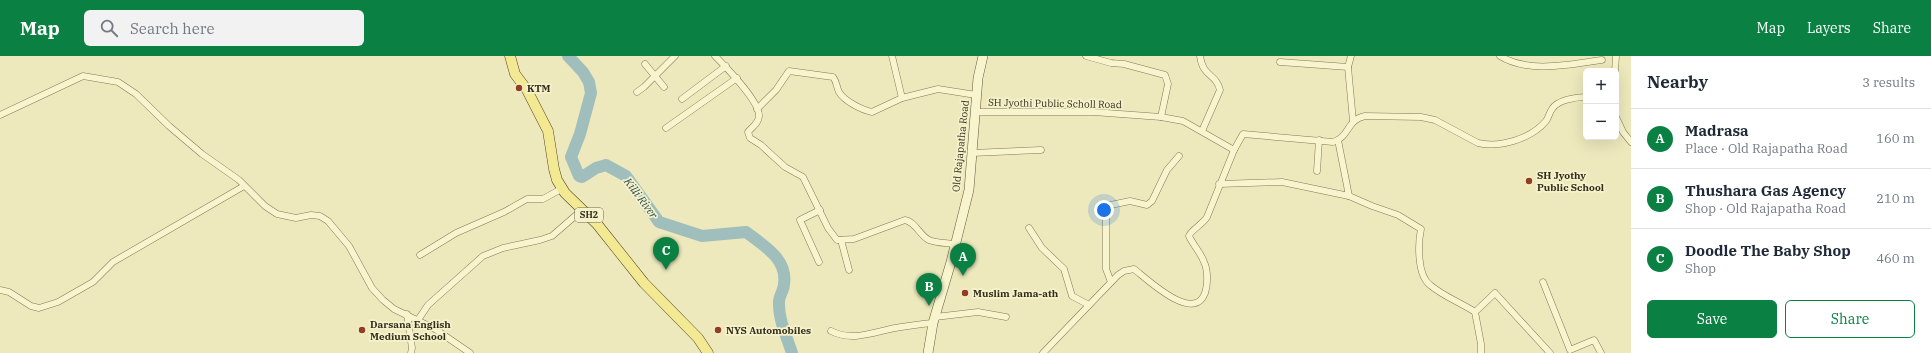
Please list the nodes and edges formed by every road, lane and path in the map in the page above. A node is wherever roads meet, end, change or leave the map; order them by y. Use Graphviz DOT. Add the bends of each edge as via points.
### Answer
graph roads {
  1 [pos="510,56"];
  2 [pos="675,56"];
  3 [pos="715,56"];
  4 [pos="892,56"];
  5 [pos="983,56"];
  6 [pos="1086,56"];
  7 [pos="1200,56"];
  8 [pos="1351,56"];
  9 [pos="1500,56"];
  10 [pos="1616,56"];
  11 [pos="1602,60"];
  12 [pos="1280,62"];
  13 [pos="645,64"];
  14 [pos="726,66"];
  15 [pos="1348,67"];
  16 [pos="1615,68"];
  17 [pos="655,77"];
  18 [pos="737,78"];
  19 [pos="664,87"];
  20 [pos="637,92"];
  21 [pos="976,95"];
  22 [pos="1583,97"];
  23 [pos="902,98"];
  24 [pos="682,99"];
  25 [pos="757,109"];
  26 [pos="975,112"];
  27 [pos="0,115"];
  28 [pos="1161,117"];
  29 [pos="1353,121"];
  30 [pos="1619,123"];
  31 [pos="666,128"];
  32 [pos="1202,130"];
  33 [pos="1319,140"];
  34 [pos="1338,140"];
  35 [pos="1631,142"];
  36 [pos="1041,150"];
  37 [pos="1234,150"];
  38 [pos="972,153"];
  39 [pos="1179,156"];
  40 [pos="1317,171"];
  41 [pos="1219,184"];
  42 [pos="244,186"];
  43 [pos="562,188"];
  44 [pos="1349,196"];
  45 [pos="582,210"];
  46 [pos="820,210"];
  47 [pos="1030,228"];
  48 [pos="841,240"];
  49 [pos="954,244"];
  50 [pos="420,255"];
  51 [pos="819,262"];
  52 [pos="849,270"];
  53 [pos="1111,282"];
  54 [pos="1543,282"];
  55 [pos="0,290"];
  56 [pos="1089,305"];
  57 [pos="1475,312"];
  58 [pos="407,314"];
  59 [pos="1006,317"];
  60 [pos="418,320"];
  61 [pos="934,320"];
  62 [pos="831,331"];
  63 [pos="1567,352"];
  64 [pos="411,353"];
  65 [pos="470,353"];
  66 [pos="708,353"];
  67 [pos="928,353"];
  68 [pos="1043,353"];
  69 [pos="1481,353"];
  70 [pos="1550,353"];
  71 [pos="1601,353"];
  1 -- 43 [label="main road, SH2" via="515,74 527,90 548,131 554,169"];
  2 -- 17 [label="street"];
  3 -- 14 [label="street"];
  4 -- 23 [label="street"];
  5 -- 21 [label="main road, Old Rajapatha Road"];
  6 -- 28 [label="street" via="1165,75 1168,84"];
  7 -- 32 [label="street" via="1204,70 1218,83 1220,90"];
  8 -- 15 [label="street"];
  9 -- 11 [label="street" via="1506,60 1535,66"];
  10 -- 16 [label="street"];
  12 -- 15 [label="street"];
  13 -- 17 [label="street"];
  14 -- 18 [label="street"];
  14 -- 24 [label="street"];
  15 -- 29 [label="street"];
  17 -- 19 [label="street"];
  17 -- 20 [label="street"];
  18 -- 25 [label="street"];
  18 -- 31 [label="street"];
  21 -- 23 [label="street" via="938,89"];
  21 -- 26 [label="main road, Old Rajapatha Road"];
  22 -- 29 [label="street" via="1557,104 1552,108 1547,120 1532,132 1495,144 1478,143 1435,120 1421,117 1365,116"];
  23 -- 25 [label="street" via="872,112 839,93 837,81 833,77 789,71 776,90"];
  25 -- 46 [label="street" via="758,120 748,132 750,138 785,167 803,177"];
  26 -- 28 [label="street, SH Jyothi Public Scholl Road" via="1094,112"];
  26 -- 38 [label="main road, Old Rajapatha Road"];
  27 -- 42 [label="street" via="83,76 118,82 136,94 168,126"];
  28 -- 32 [label="street, SH Jyothi Public Scholl Road" via="1183,121"];
  29 -- 34 [label="street"];
  30 -- 35 [label="street"];
  32 -- 37 [label="street, SH Jyothi Public Scholl Road"];
  33 -- 34 [label="street"];
  33 -- 37 [label="street" via="1243,134"];
  33 -- 40 [label="street"];
  34 -- 44 [label="street"];
  36 -- 38 [label="street"];
  37 -- 41 [label="street"];
  38 -- 49 [label="main road, Old Rajapatha Road" via="969,190"];
  39 -- 53 [label="street" via="1167,170 1152,201 1147,205 1130,201 1106,206 1106,269"];
  41 -- 44 [label="street" via="1282,182"];
  41 -- 53 [label="street" via="1203,224 1190,232 1189,236 1205,262 1207,285 1203,297 1197,302 1182,303 1134,269 1124,271"];
  42 -- 55 [label="street" via="113,262 93,282 58,302 39,308"];
  42 -- 58 [label="street" via="277,214 296,218 320,216 328,221 349,246 372,288 394,309"];
  43 -- 45 [label="main road, SH2"];
  43 -- 50 [label="street" via="543,199 527,199 456,233"];
  44 -- 57 [label="street" via="1398,215 1422,229 1420,258 1422,272 1429,285"];
  45 -- 60 [label="street" via="552,236 503,248 483,256 428,305"];
  45 -- 66 [label="main road, SH2" via="597,224 644,283 698,338"];
  46 -- 48 [label="street" via="833,236"];
  46 -- 51 [label="street" via="800,220"];
  47 -- 56 [label="street" via="1042,248 1064,269 1072,296"];
  48 -- 49 [label="street" via="854,239 905,220 911,222 930,240"];
  48 -- 52 [label="street"];
  49 -- 61 [label="main road, Old Rajapatha Road"];
  53 -- 56 [label="street"];
  54 -- 63 [label="street"];
  56 -- 68 [label="street"];
  57 -- 69 [label="street"];
  57 -- 70 [label="street" via="1495,293"];
  58 -- 60 [label="street"];
  58 -- 64 [label="street"];
  59 -- 61 [label="street" via="978,312"];
  60 -- 65 [label="street"];
  61 -- 62 [label="street" via="865,336 842,336"];
  61 -- 67 [label="main road, Old Rajapatha Road"];
  63 -- 71 [label="street" via="1594,340"];
}
